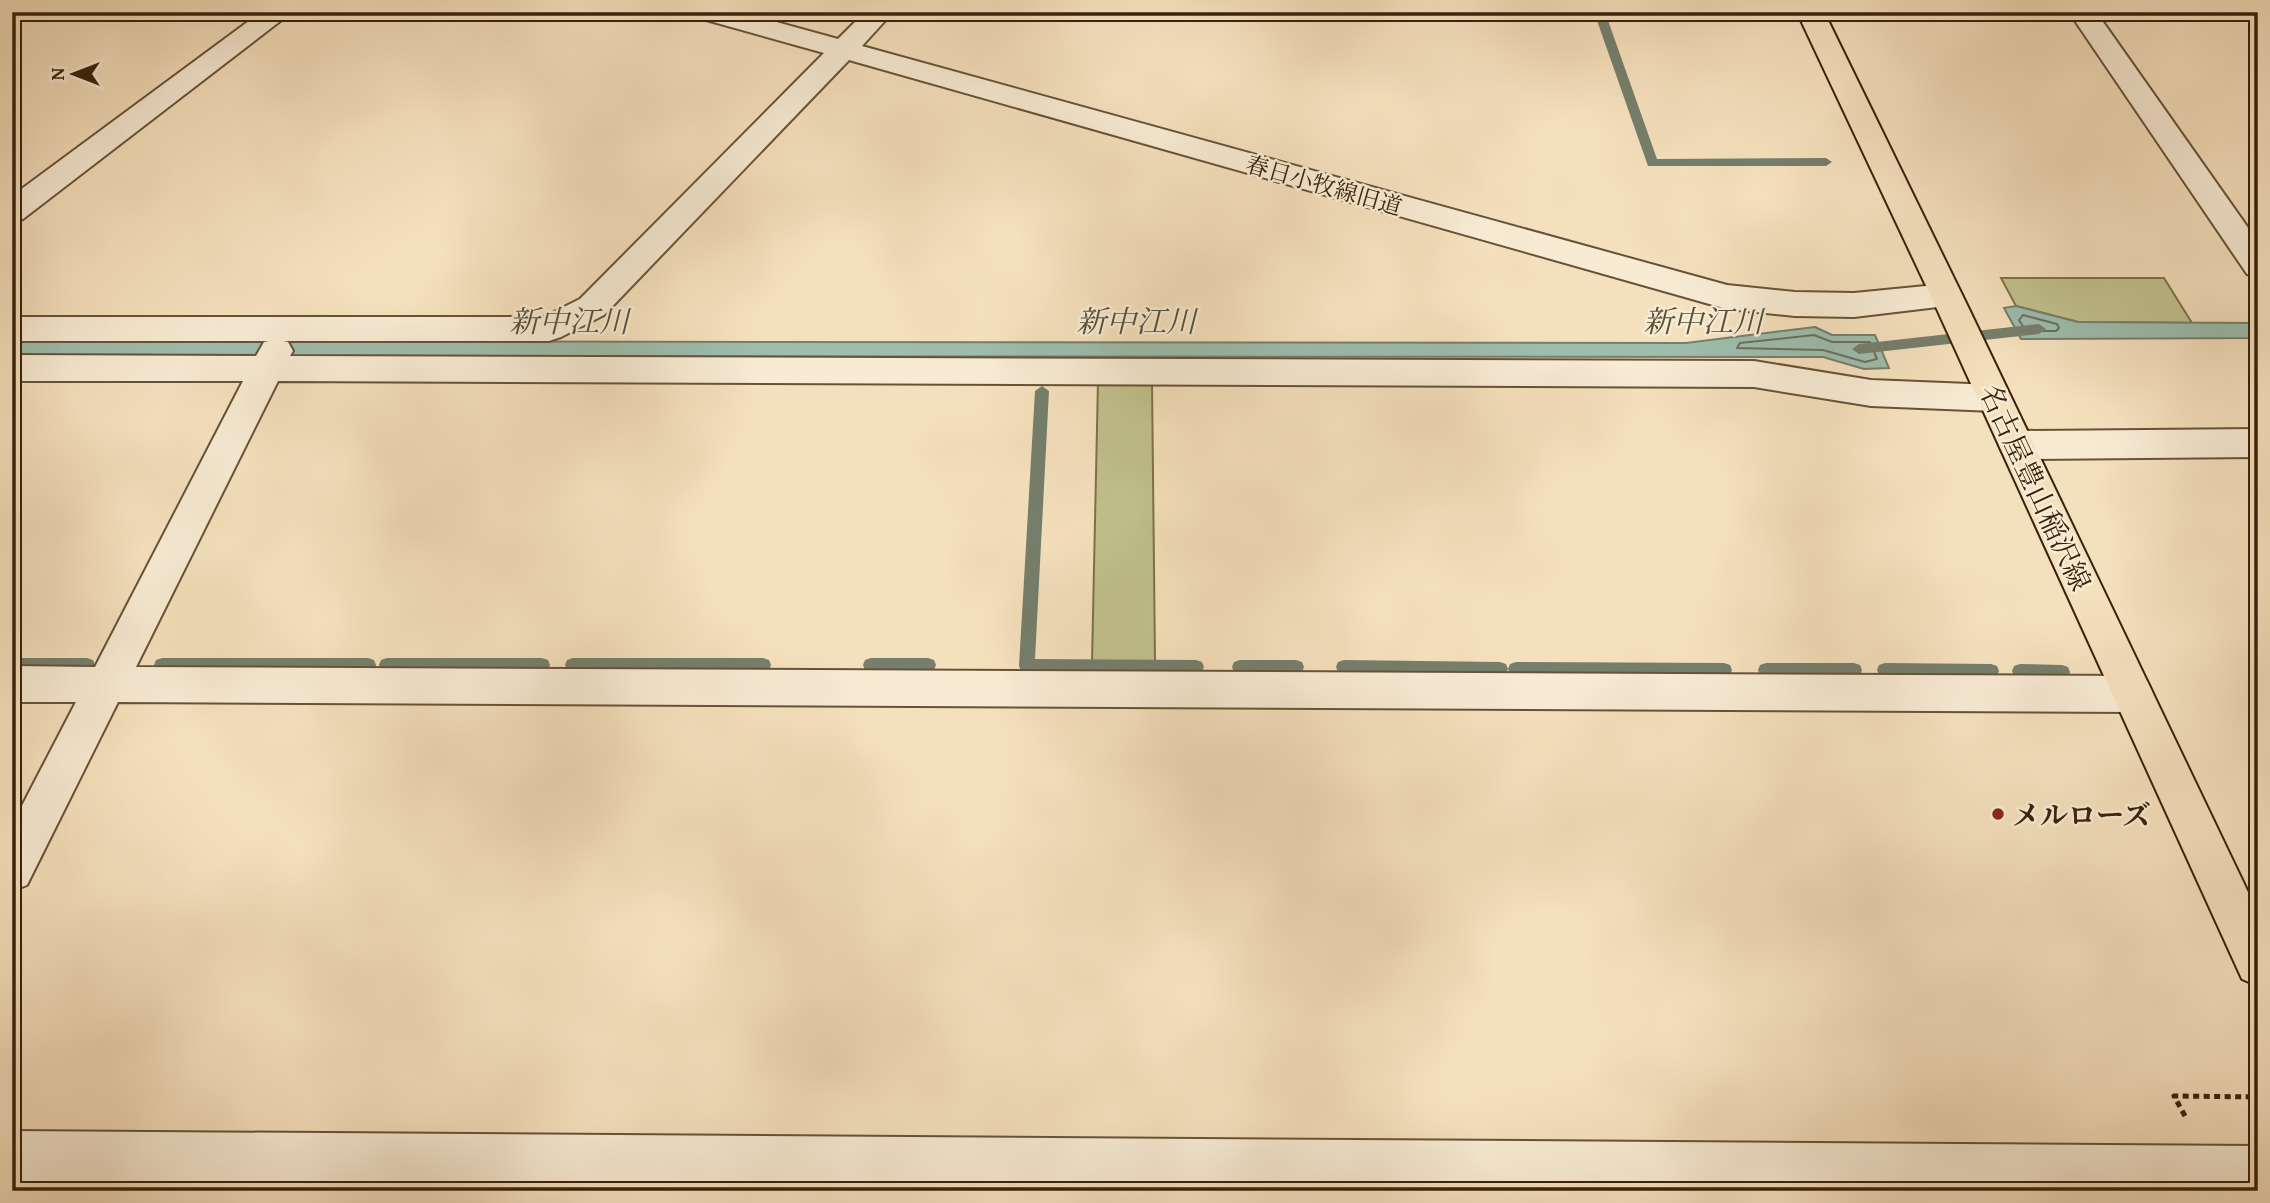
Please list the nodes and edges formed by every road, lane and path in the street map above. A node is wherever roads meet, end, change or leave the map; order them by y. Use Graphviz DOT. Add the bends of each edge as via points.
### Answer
graph roads {
  1 [pos="279,12"];
  2 [pos="709,12"];
  3 [pos="880,12"];
  4 [pos="1810,12"];
  5 [pos="2082,12"];
  6 [pos="843,50"];
  7 [pos="12,212"];
  8 [pos="2258,267"];
  9 [pos="1949,301"];
  10 [pos="12,330"];
  11 [pos="276,350"];
  12 [pos="12,368"];
  13 [pos="1987,382"];
  14 [pos="2258,443"];
  15 [pos="2017,445"];
  16 [pos="12,684"];
  17 [pos="107,684"];
  18 [pos="2133,694"];
  19 [pos="12,870"];
  20 [pos="2258,963"];
  21 [pos="2258,1097"];
  22 [pos="2195,1116"];
  23 [pos="12,1156"];
  24 [pos="2258,1171"];
  1 -- 7 [label="street"];
  2 -- 6 [label="street, 春日小牧線旧道"];
  3 -- 6 [label="street"];
  4 -- 9 [label="main road, 名古屋豊山稲沢線"];
  5 -- 8 [label="street"];
  6 -- 9 [label="street, 春日小牧線旧道" via="1727,297 1795,304"];
  6 -- 11 [label="street" via="592,307 549,330"];
  9 -- 13 [label="main road, 名古屋豊山稲沢線"];
  10 -- 11 [label="street"];
  11 -- 12 [label="street"];
  11 -- 13 [label="street" via="1754,374 1871,393"];
  11 -- 17 [label="street"];
  13 -- 15 [label="main road, 名古屋豊山稲沢線"];
  14 -- 15 [label="street"];
  15 -- 18 [label="main road, 名古屋豊山稲沢線"];
  16 -- 17 [label="street"];
  17 -- 18 [label="street"];
  17 -- 19 [label="street"];
  18 -- 20 [label="main road, 名古屋豊山稲沢線"];
  21 -- 22 [label="path" via="2174,1096 2183,1116"];
  23 -- 24 [label="street"];
}
